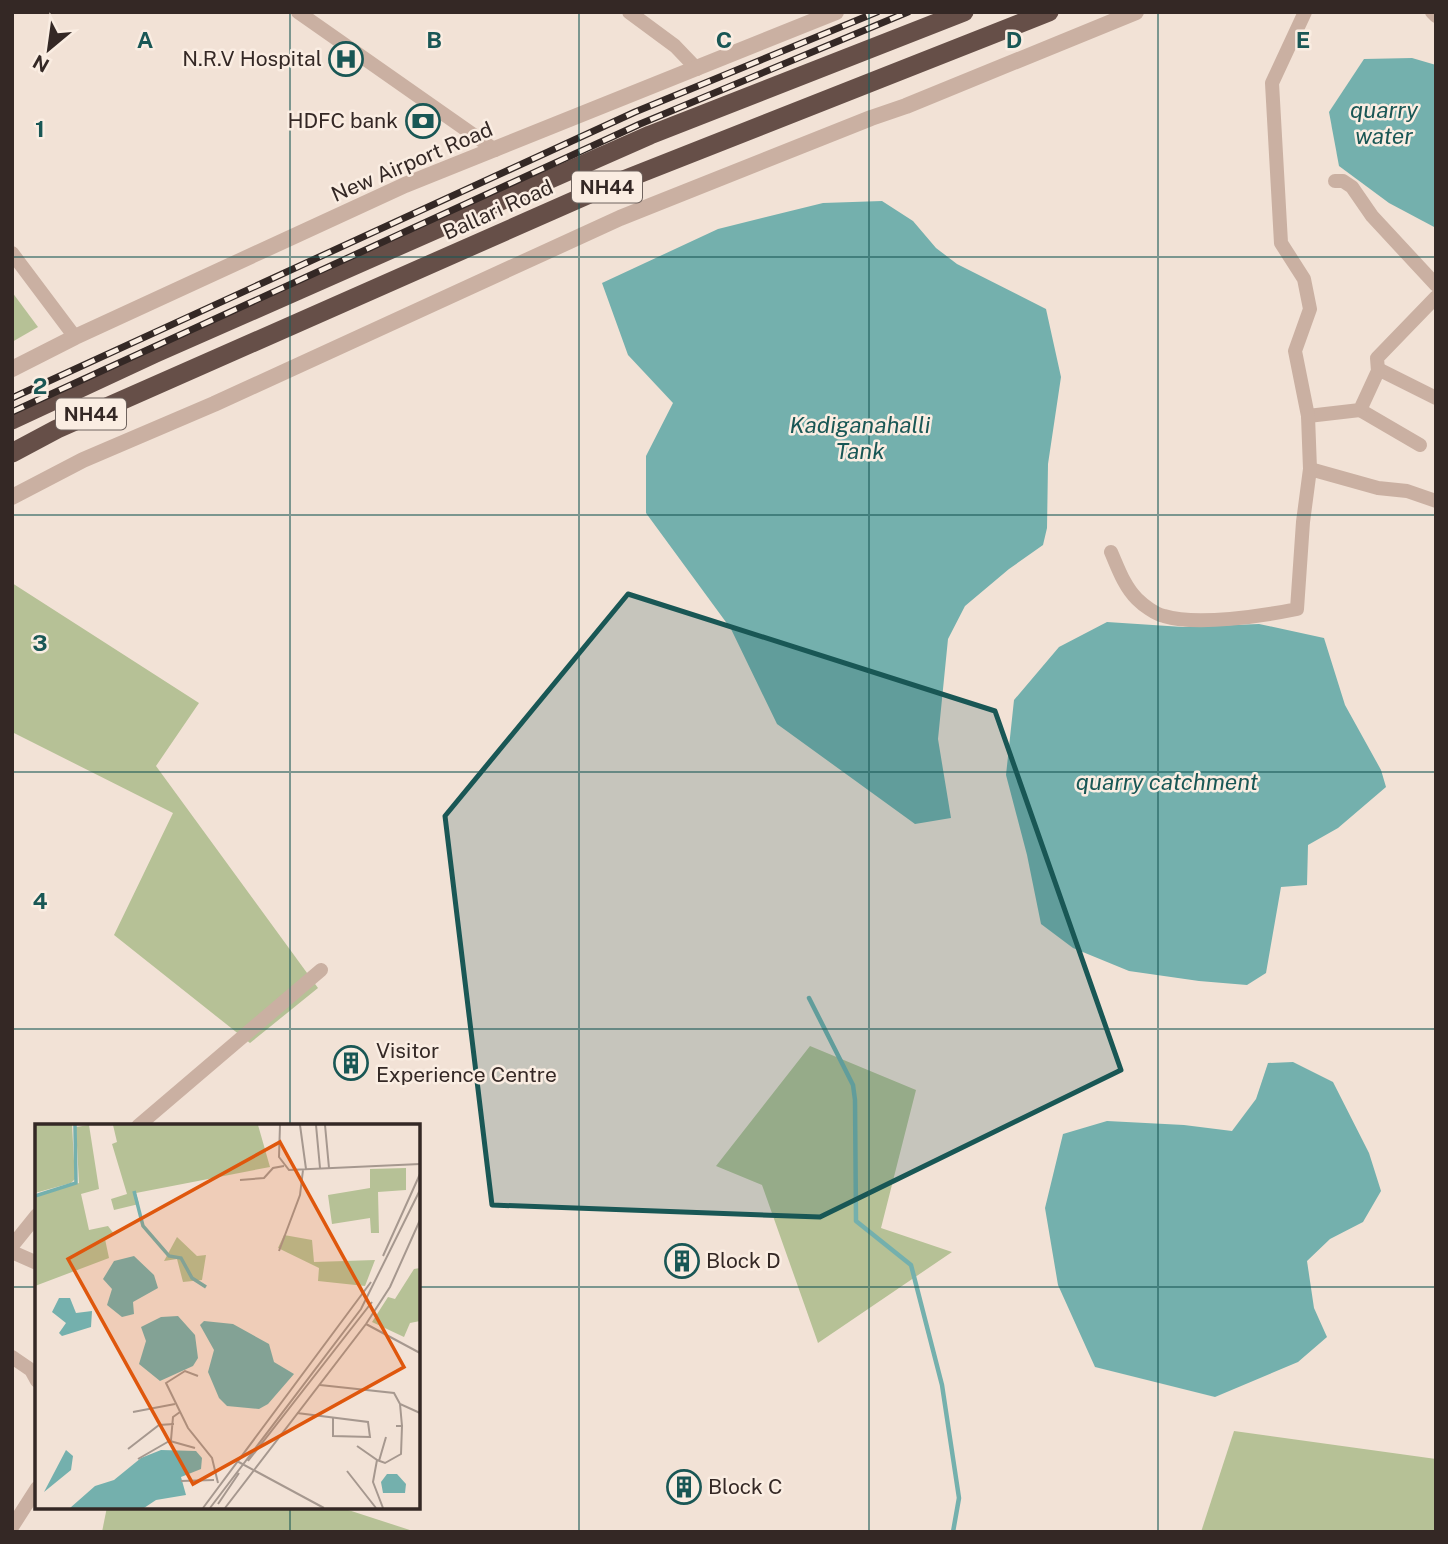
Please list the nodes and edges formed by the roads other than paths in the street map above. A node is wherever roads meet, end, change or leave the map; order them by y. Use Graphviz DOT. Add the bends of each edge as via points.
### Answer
graph roads {
  1 [pos="298,12"];
  2 [pos="629,12"];
  3 [pos="836,12"];
  4 [pos="964,12"];
  5 [pos="1049,12"];
  6 [pos="1136,12"];
  7 [pos="1305,12"];
  8 [pos="1432,12"];
  9 [pos="1436,16"];
  10 [pos="697,69"];
  11 [pos="495,150"];
  12 [pos="1335,181"];
  13 [pos="12,253"];
  14 [pos="1436,285"];
  15 [pos="1436,296"];
  16 [pos="75,337"];
  17 [pos="12,369"];
  18 [pos="1378,369"];
  19 [pos="1436,398"];
  20 [pos="1360,410"];
  21 [pos="1308,416"];
  22 [pos="12,420"];
  23 [pos="1420,445"];
  24 [pos="12,453"];
  25 [pos="1310,469"];
  26 [pos="12,497"];
  27 [pos="1436,501"];
  28 [pos="1111,552"];
  29 [pos="321,970"];
  30 [pos="140,1124"];
  31 [pos="35,1218"];
  32 [pos="12,1249"];
  33 [pos="35,1262"];
  34 [pos="12,1357"];
  35 [pos="35,1377"];
  36 [pos="35,1491"];
  37 [pos="12,1527"];
  1 -- 11 [label="street"];
  2 -- 10 [label="street"];
  3 -- 10 [label="street, New Airport Road"];
  4 -- 22 [label="highway, Ballari Road / NH44" via="650,135"];
  5 -- 24 [label="highway, Ballari Road / NH44" via="603,188"];
  6 -- 26 [label="street" via="620,218 83,460"];
  7 -- 21 [label="street" via="1272,83 1281,243 1304,279 1310,309 1295,351"];
  8 -- 9 [label="street"];
  10 -- 11 [label="street, New Airport Road"];
  11 -- 16 [label="street, New Airport Road" via="405,186"];
  12 -- 14 [label="street" via="1352,187 1371,216"];
  13 -- 16 [label="street"];
  15 -- 18 [label="street" via="1377,358"];
  16 -- 17 [label="street, New Airport Road"];
  18 -- 19 [label="street"];
  18 -- 20 [label="street"];
  20 -- 21 [label="street"];
  20 -- 23 [label="street"];
  21 -- 25 [label="street"];
  25 -- 27 [label="street"];
  25 -- 28 [label="street" via="1297,609 1259,617 1183,620 1161,616 1127,587"];
  29 -- 30 [label="street"];
  31 -- 32 [label="street"];
  32 -- 33 [label="street"];
  34 -- 35 [label="street"];
  36 -- 37 [label="street"];
}
